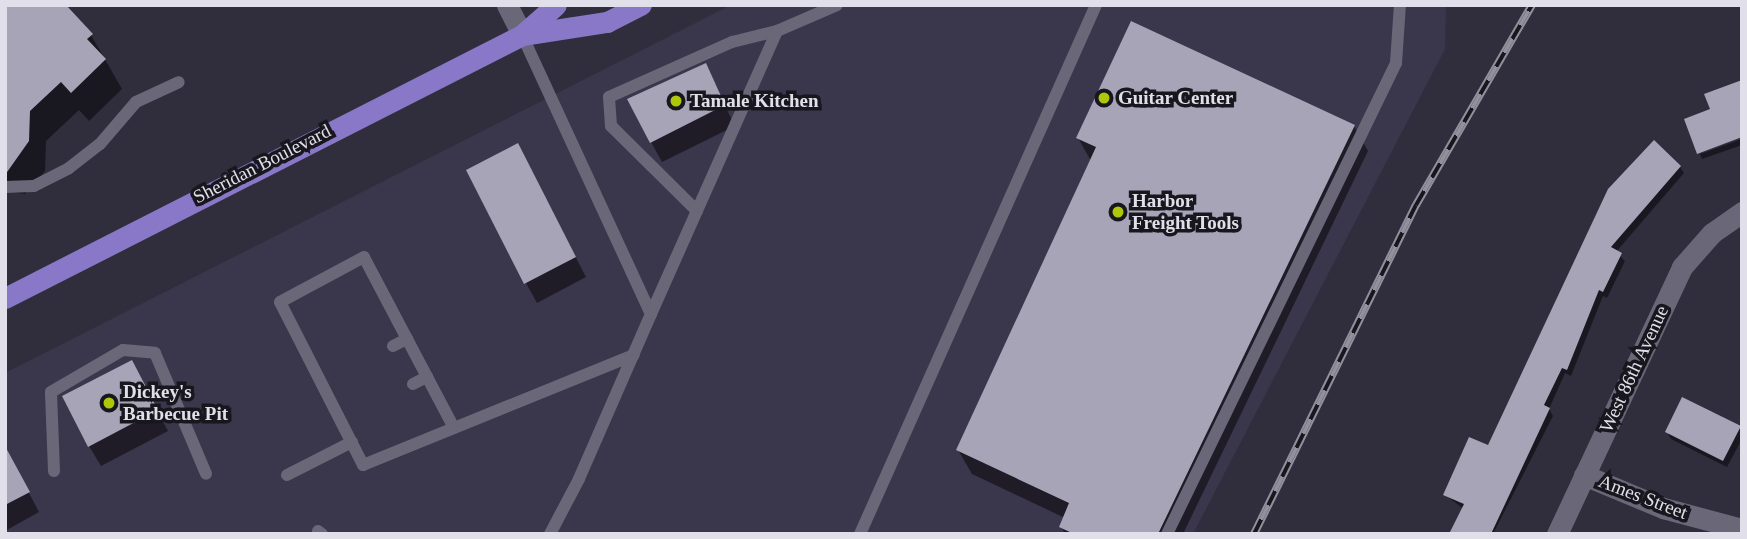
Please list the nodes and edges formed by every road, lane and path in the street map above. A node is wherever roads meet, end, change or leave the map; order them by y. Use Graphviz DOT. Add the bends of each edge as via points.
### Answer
graph roads {
  1 [pos="507,5"];
  2 [pos="556,5"];
  3 [pos="641,5"];
  4 [pos="837,5"];
  5 [pos="1096,5"];
  6 [pos="1400,5"];
  7 [pos="777,31"];
  8 [pos="522,35"];
  9 [pos="179,82"];
  10 [pos="5,187"];
  11 [pos="697,211"];
  12 [pos="1736,214"];
  13 [pos="5,298"];
  14 [pos="386,300"];
  15 [pos="374,307"];
  16 [pos="651,314"];
  17 [pos="407,339"];
  18 [pos="393,346"];
  19 [pos="634,355"];
  20 [pos="427,377"];
  21 [pos="412,384"];
  22 [pos="454,428"];
  23 [pos="352,442"];
  24 [pos="54,471"];
  25 [pos="206,474"];
  26 [pos="288,475"];
  27 [pos="1584,475"];
  28 [pos="1742,529"];
  29 [pos="550,534"];
  30 [pos="860,534"];
  31 [pos="1167,534"];
  32 [pos="1557,534"];
  1 -- 8 [label="street"];
  2 -- 8 [label="main road, Sheridan Boulevard"];
  3 -- 8 [label="main road, Sheridan Boulevard" via="607,22"];
  4 -- 7 [label="lane"];
  5 -- 30 [label="lane"];
  6 -- 31 [label="lane" via="1396,62"];
  7 -- 11 [label="lane"];
  7 -- 11 [label="lane" via="732,42 609,97 611,126"];
  8 -- 13 [label="main road, Sheridan Boulevard"];
  8 -- 16 [label="lane"];
  9 -- 10 [label="lane" via="136,102 100,144 69,169 34,186"];
  11 -- 16 [label="lane"];
  12 -- 27 [label="street, West 86th Avenue" via="1682,267"];
  14 -- 15 [label="lane"];
  14 -- 17 [label="lane"];
  14 -- 23 [label="lane" via="364,257 280,302 308,342 346,418"];
  16 -- 19 [label="lane"];
  17 -- 18 [label="lane"];
  17 -- 20 [label="lane"];
  19 -- 22 [label="lane"];
  19 -- 29 [label="lane"];
  20 -- 21 [label="lane"];
  20 -- 22 [label="lane"];
  22 -- 23 [label="lane" via="363,465"];
  23 -- 26 [label="lane"];
  24 -- 25 [label="lane" via="51,392 123,350 155,353"];
  27 -- 28 [label="street, Ames Street" via="1663,508"];
  27 -- 32 [label="street, West 86th Avenue"];
}
